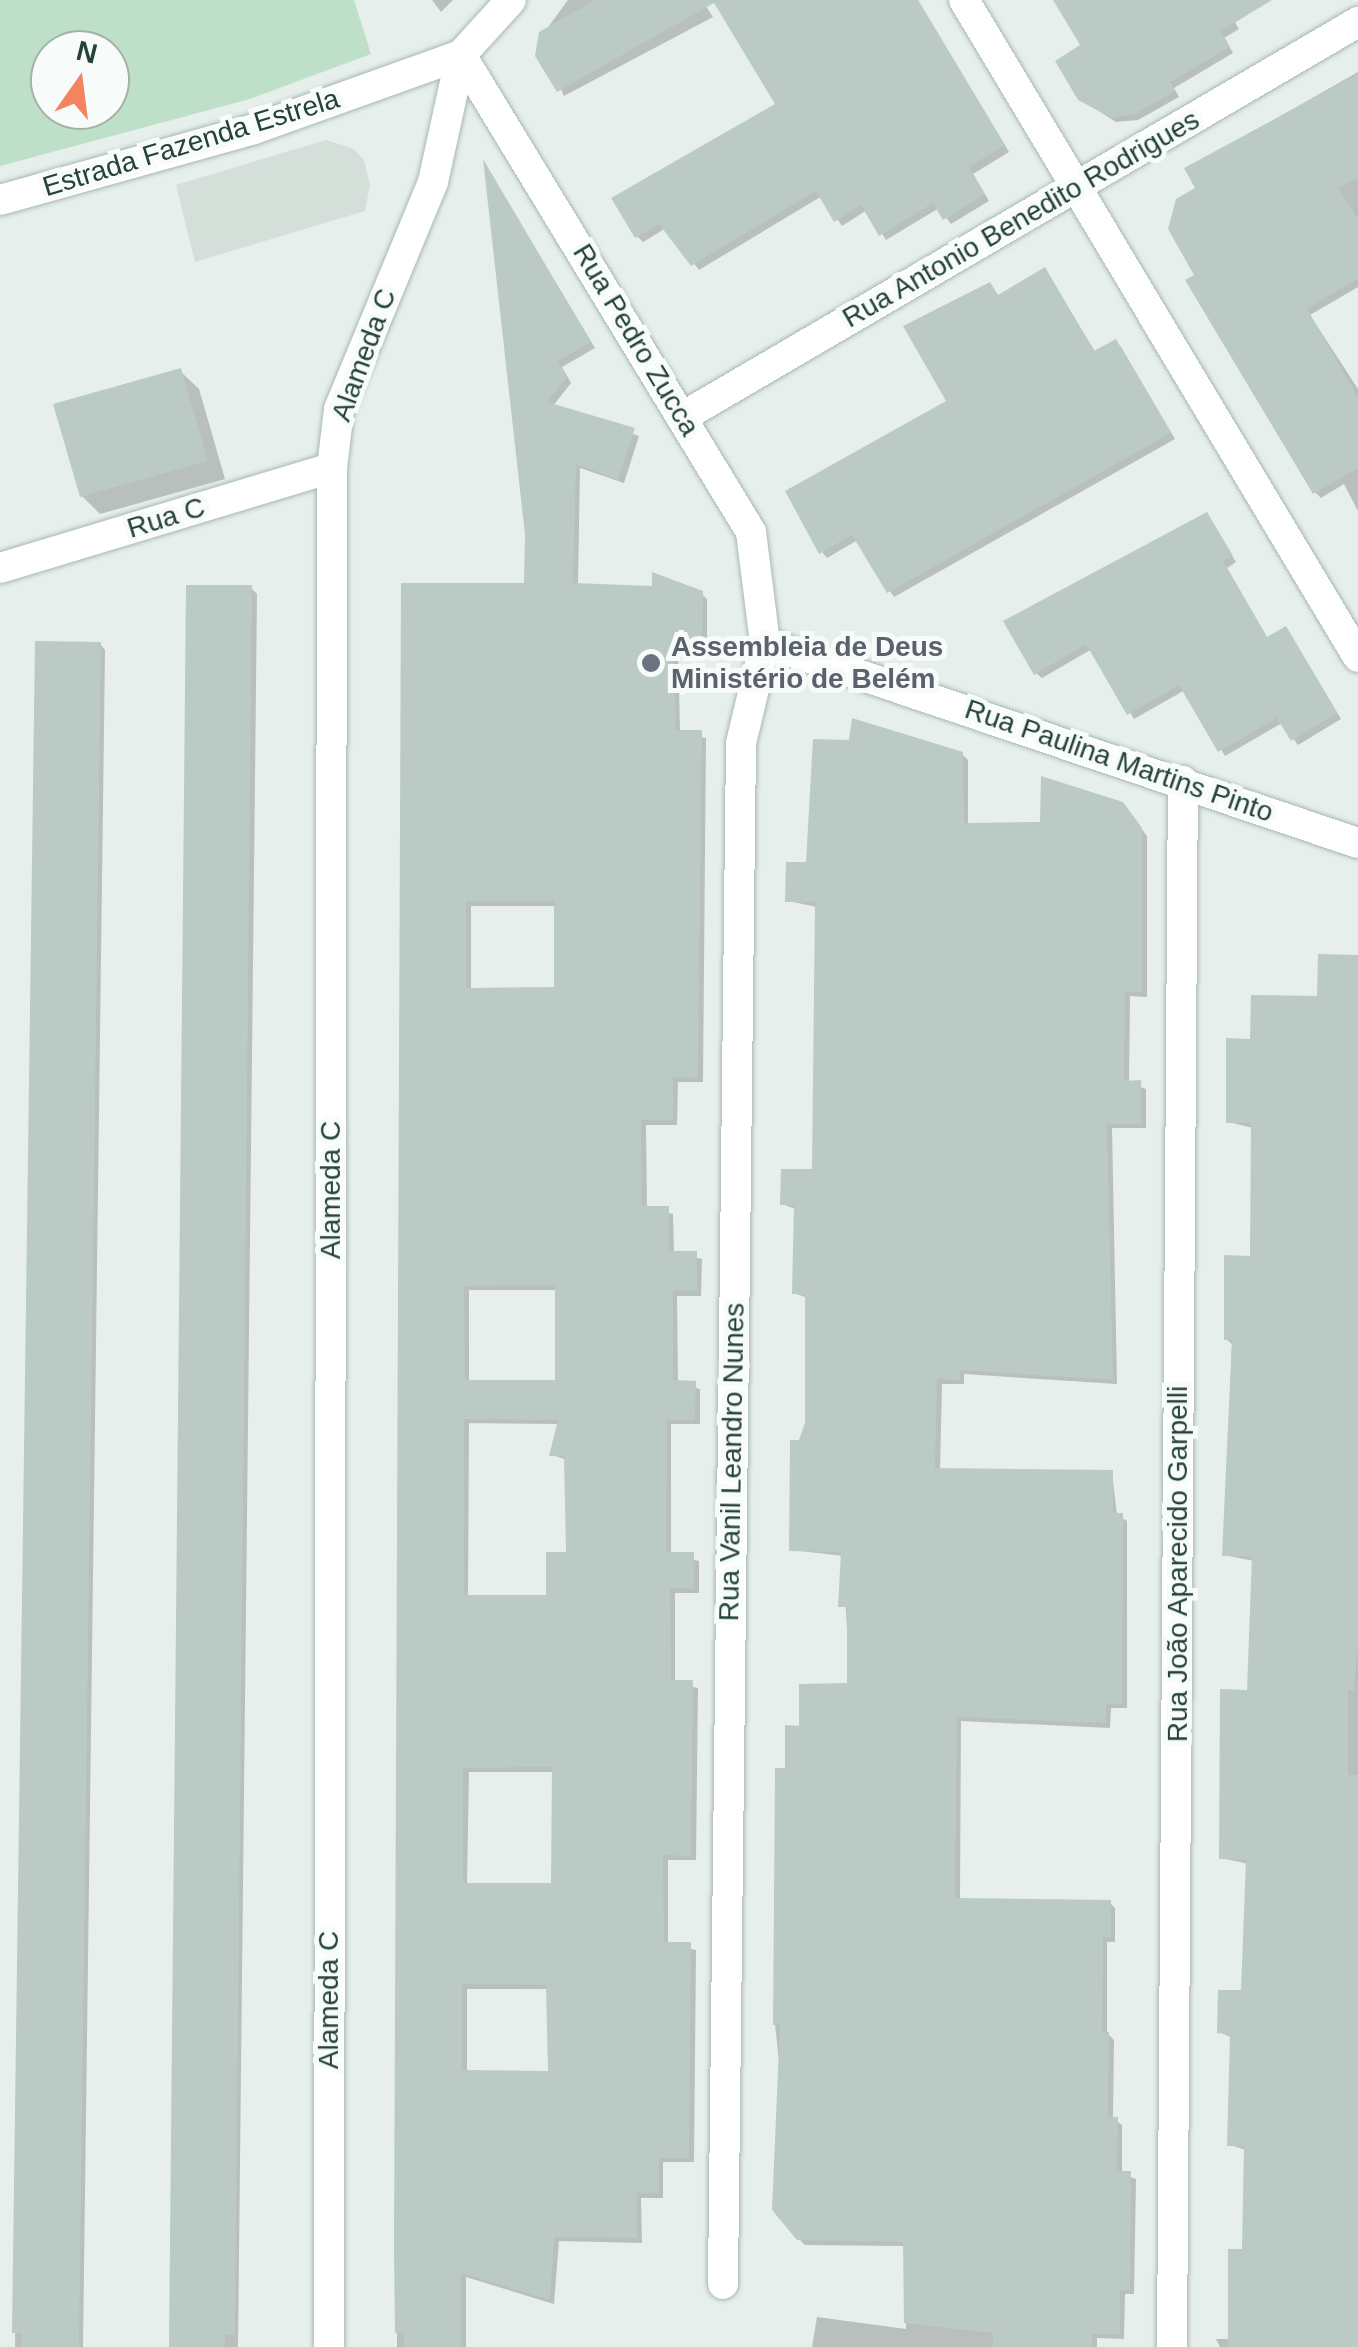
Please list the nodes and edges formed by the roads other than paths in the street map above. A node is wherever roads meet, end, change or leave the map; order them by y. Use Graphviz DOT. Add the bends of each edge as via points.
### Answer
graph roads {
  1 [pos="511,0"];
  2 [pos="964,0"];
  3 [pos="1358,22"];
  4 [pos="460,54"];
  5 [pos="1077,186"];
  6 [pos="0,200"];
  7 [pos="684,416"];
  8 [pos="332,468"];
  9 [pos="0,568"];
  10 [pos="765,643"];
  11 [pos="1358,657"];
  12 [pos="1184,781"];
  13 [pos="1358,843"];
  14 [pos="723,2284"];
  15 [pos="329,2347"];
  16 [pos="1172,2347"];
  1 -- 4 [label="street"];
  2 -- 5 [label="street"];
  3 -- 5 [label="street, Rua Antonio Benedito Rodrigues"];
  4 -- 6 [label="street, Estrada Fazenda Estrela" via="254,129"];
  4 -- 7 [label="street, Rua Pedro Zucca"];
  4 -- 8 [label="street, Alameda C" via="432,182 339,409"];
  5 -- 7 [label="street, Rua Antonio Benedito Rodrigues"];
  5 -- 11 [label="street"];
  7 -- 10 [label="street, Rua Pedro Zucca" via="751,532"];
  8 -- 9 [label="street, Rua C"];
  8 -- 15 [label="street, Alameda C"];
  10 -- 12 [label="street, Rua Paulina Martins Pinto"];
  10 -- 14 [label="street, Rua Vanil Leandro Nunes" via="741,742"];
  12 -- 13 [label="street, Rua Paulina Martins Pinto"];
  12 -- 16 [label="street, Rua João Aparecido Garpelli"];
}
